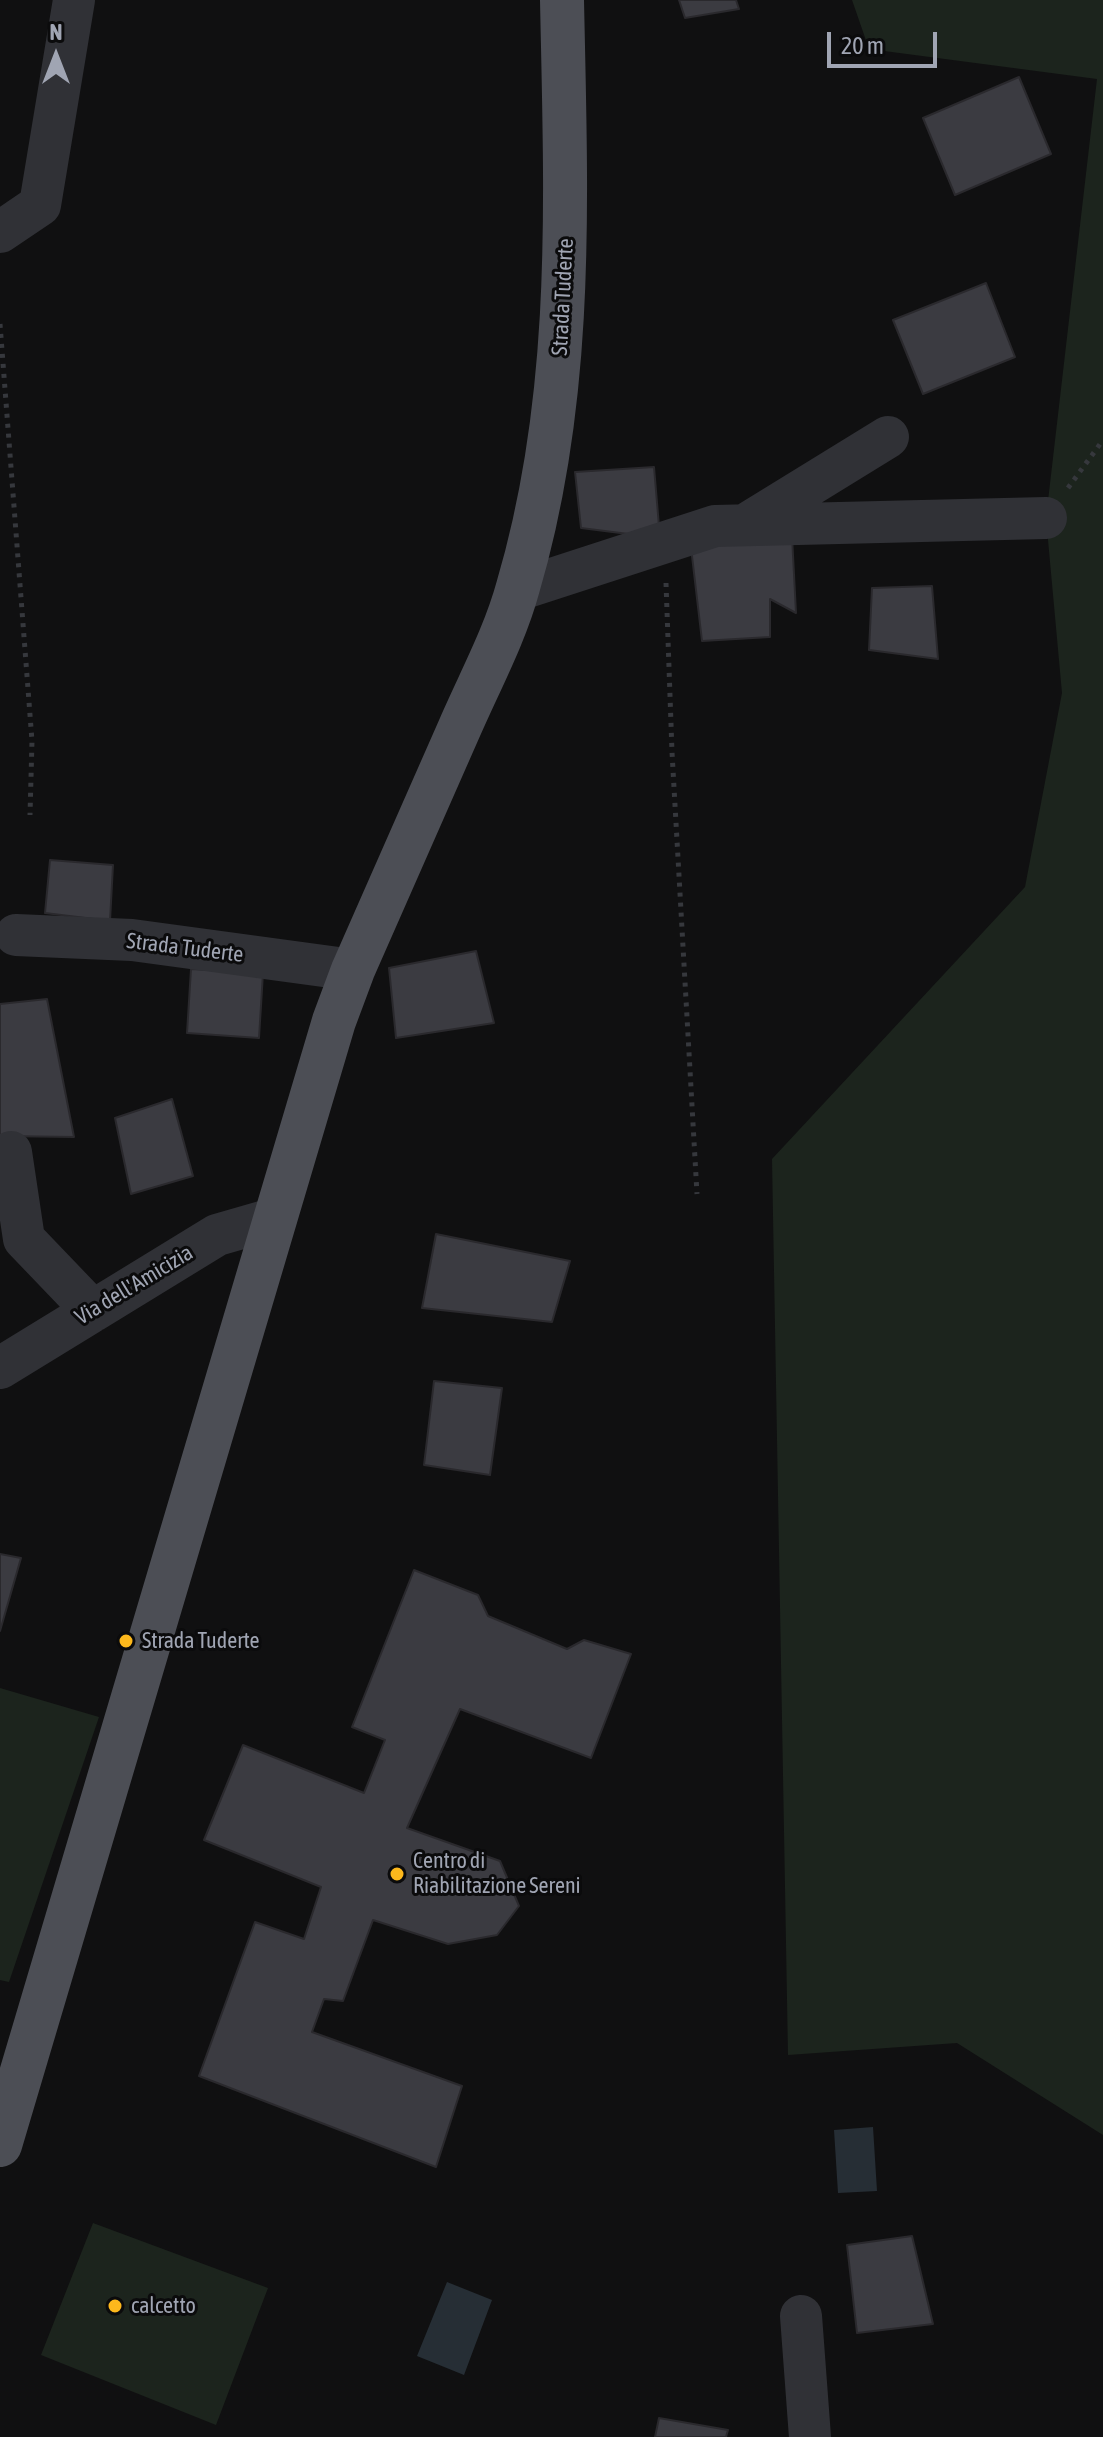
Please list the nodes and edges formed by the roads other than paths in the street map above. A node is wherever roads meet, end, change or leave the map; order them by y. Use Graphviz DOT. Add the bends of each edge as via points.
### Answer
graph roads {
  1 [pos="74,0"];
  2 [pos="562,0"];
  3 [pos="0,232"];
  4 [pos="888,437"];
  5 [pos="1046,518"];
  6 [pos="744,525"];
  7 [pos="518,590"];
  8 [pos="16,935"];
  9 [pos="353,970"];
  10 [pos="11,1152"];
  11 [pos="276,1218"];
  12 [pos="93,1311"];
  13 [pos="0,1368"];
  14 [pos="0,2145"];
  15 [pos="801,2316"];
  16 [pos="810,2437"];
  1 -- 3 [label="street" via="40,205"];
  2 -- 7 [label="main road, Strada Tuderte" via="566,234 560,366 543,486"];
  4 -- 6 [label="street"];
  5 -- 6 [label="street"];
  6 -- 7 [label="street" via="715,526"];
  7 -- 9 [label="main road, Strada Tuderte"];
  8 -- 9 [label="street, Strada Tuderte" via="132,940"];
  9 -- 11 [label="main road, Strada Tuderte"];
  10 -- 12 [label="street" via="24,1239"];
  11 -- 12 [label="street, Via dell'Amicizia" via="217,1235"];
  11 -- 14 [label="main road, Strada Tuderte"];
  12 -- 13 [label="street, Via dell'Amicizia"];
  15 -- 16 [label="street"];
}
